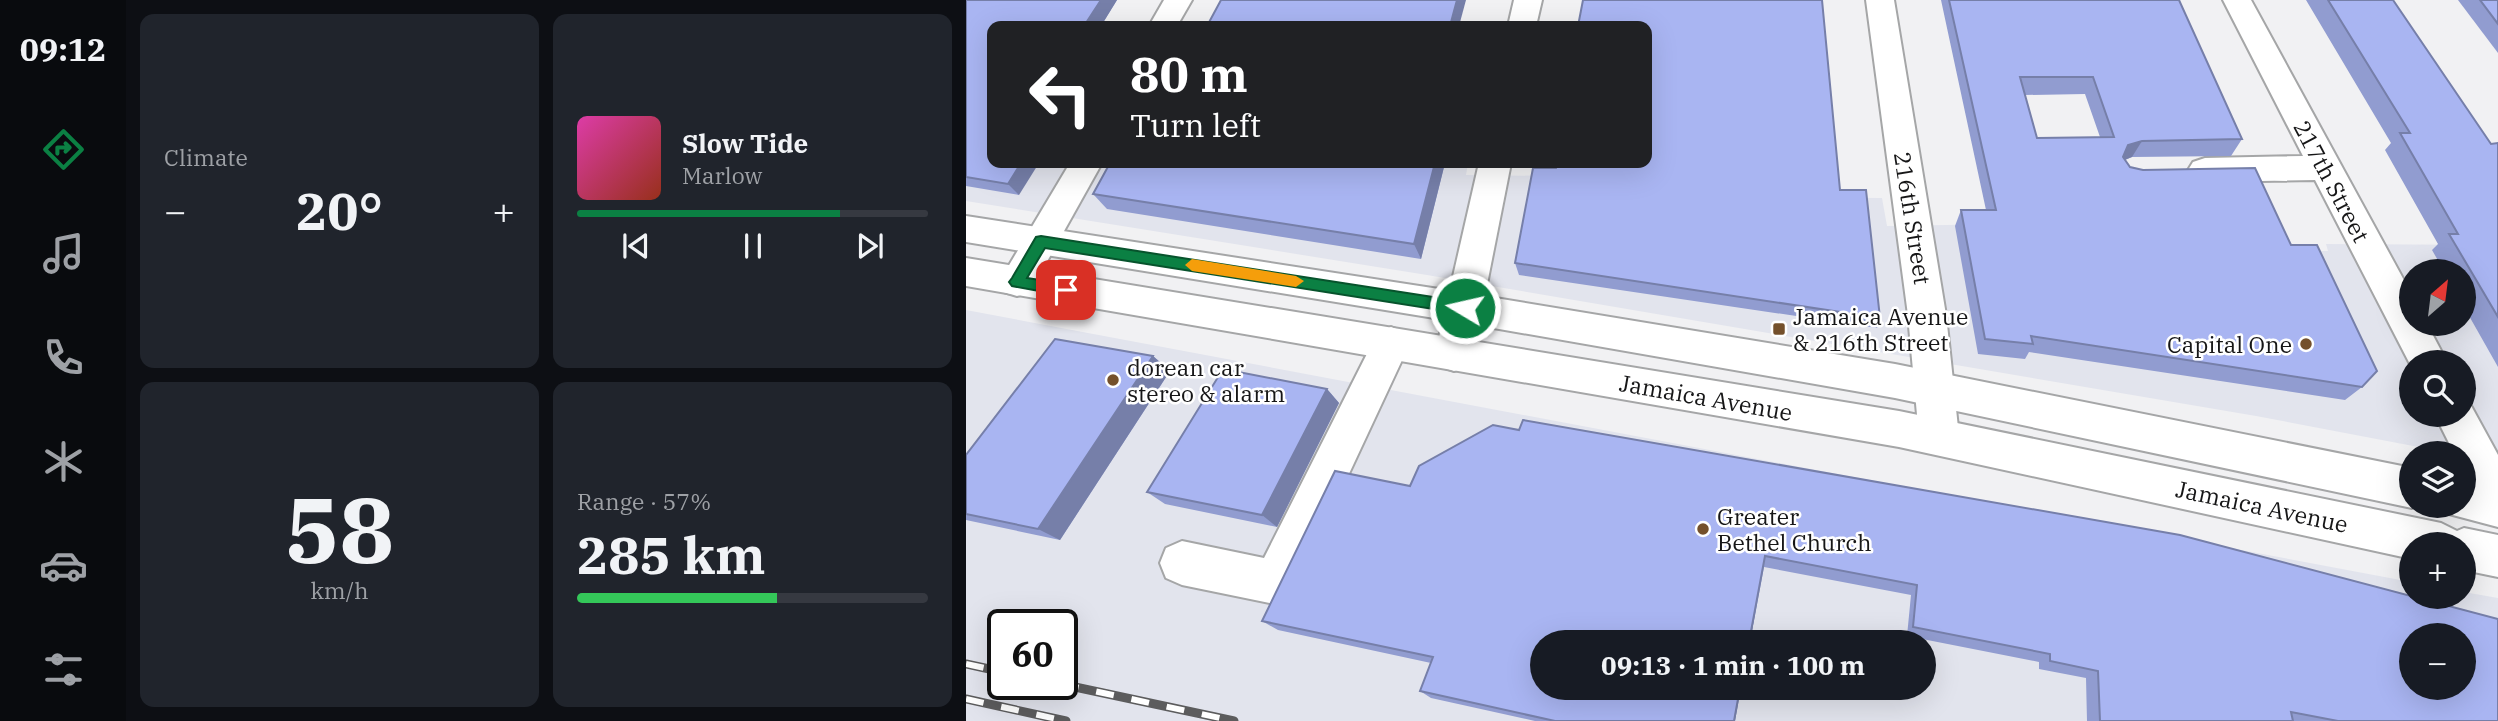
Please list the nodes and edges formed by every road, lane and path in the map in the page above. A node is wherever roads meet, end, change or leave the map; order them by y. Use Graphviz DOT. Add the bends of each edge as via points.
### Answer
graph roads {
  1 [pos="1178,0"];
  2 [pos="1528,0"];
  3 [pos="1880,0"];
  4 [pos="2237,0"];
  5 [pos="1166,21"];
  6 [pos="1523,21"];
  7 [pos="1083,168"];
  8 [pos="1494,168"];
  9 [pos="2326,168"];
  10 [pos="2172,171"];
  11 [pos="966,229"];
  12 [pos="1041,241"];
  13 [pos="966,272"];
  14 [pos="1017,282"];
  15 [pos="1465,308"];
  16 [pos="1391,343"];
  17 [pos="2421,350"];
  18 [pos="1454,355"];
  19 [pos="1936,389"];
  20 [pos="2461,427"];
  21 [pos="1939,437"];
  22 [pos="2399,485"];
  23 [pos="2498,497"];
  24 [pos="2476,502"];
  25 [pos="2498,507"];
  26 [pos="2399,535"];
  27 [pos="2476,551"];
  28 [pos="2498,556"];
  29 [pos="1182,562"];
  1 -- 5 [label="main road"];
  2 -- 6 [label="main road"];
  3 -- 19 [label="main road, 216th Street"];
  4 -- 9 [label="main road, 217th Street"];
  7 -- 12 [label="main road"];
  8 -- 15 [label="main road"];
  9 -- 10 [label="main road"];
  9 -- 17 [label="main road, 217th Street"];
  11 -- 12 [label="main road, Jamaica Avenue"];
  12 -- 14 [label="main road"];
  12 -- 15 [label="main road, Jamaica Avenue"];
  13 -- 14 [label="main road, Jamaica Avenue"];
  14 -- 16 [label="main road, Jamaica Avenue"];
  15 -- 18 [label="main road"];
  15 -- 19 [label="main road, Jamaica Avenue"];
  16 -- 18 [label="main road, Jamaica Avenue"];
  16 -- 29 [label="main road" via="1275,582"];
  18 -- 21 [label="main road, Jamaica Avenue"];
  19 -- 21 [label="main road, 216th Street"];
  19 -- 22 [label="main road, Jamaica Avenue"];
  20 -- 23 [label="main road"];
  21 -- 26 [label="main road, Jamaica Avenue"];
  24 -- 25 [label="main road"];
  27 -- 28 [label="main road"];
}
